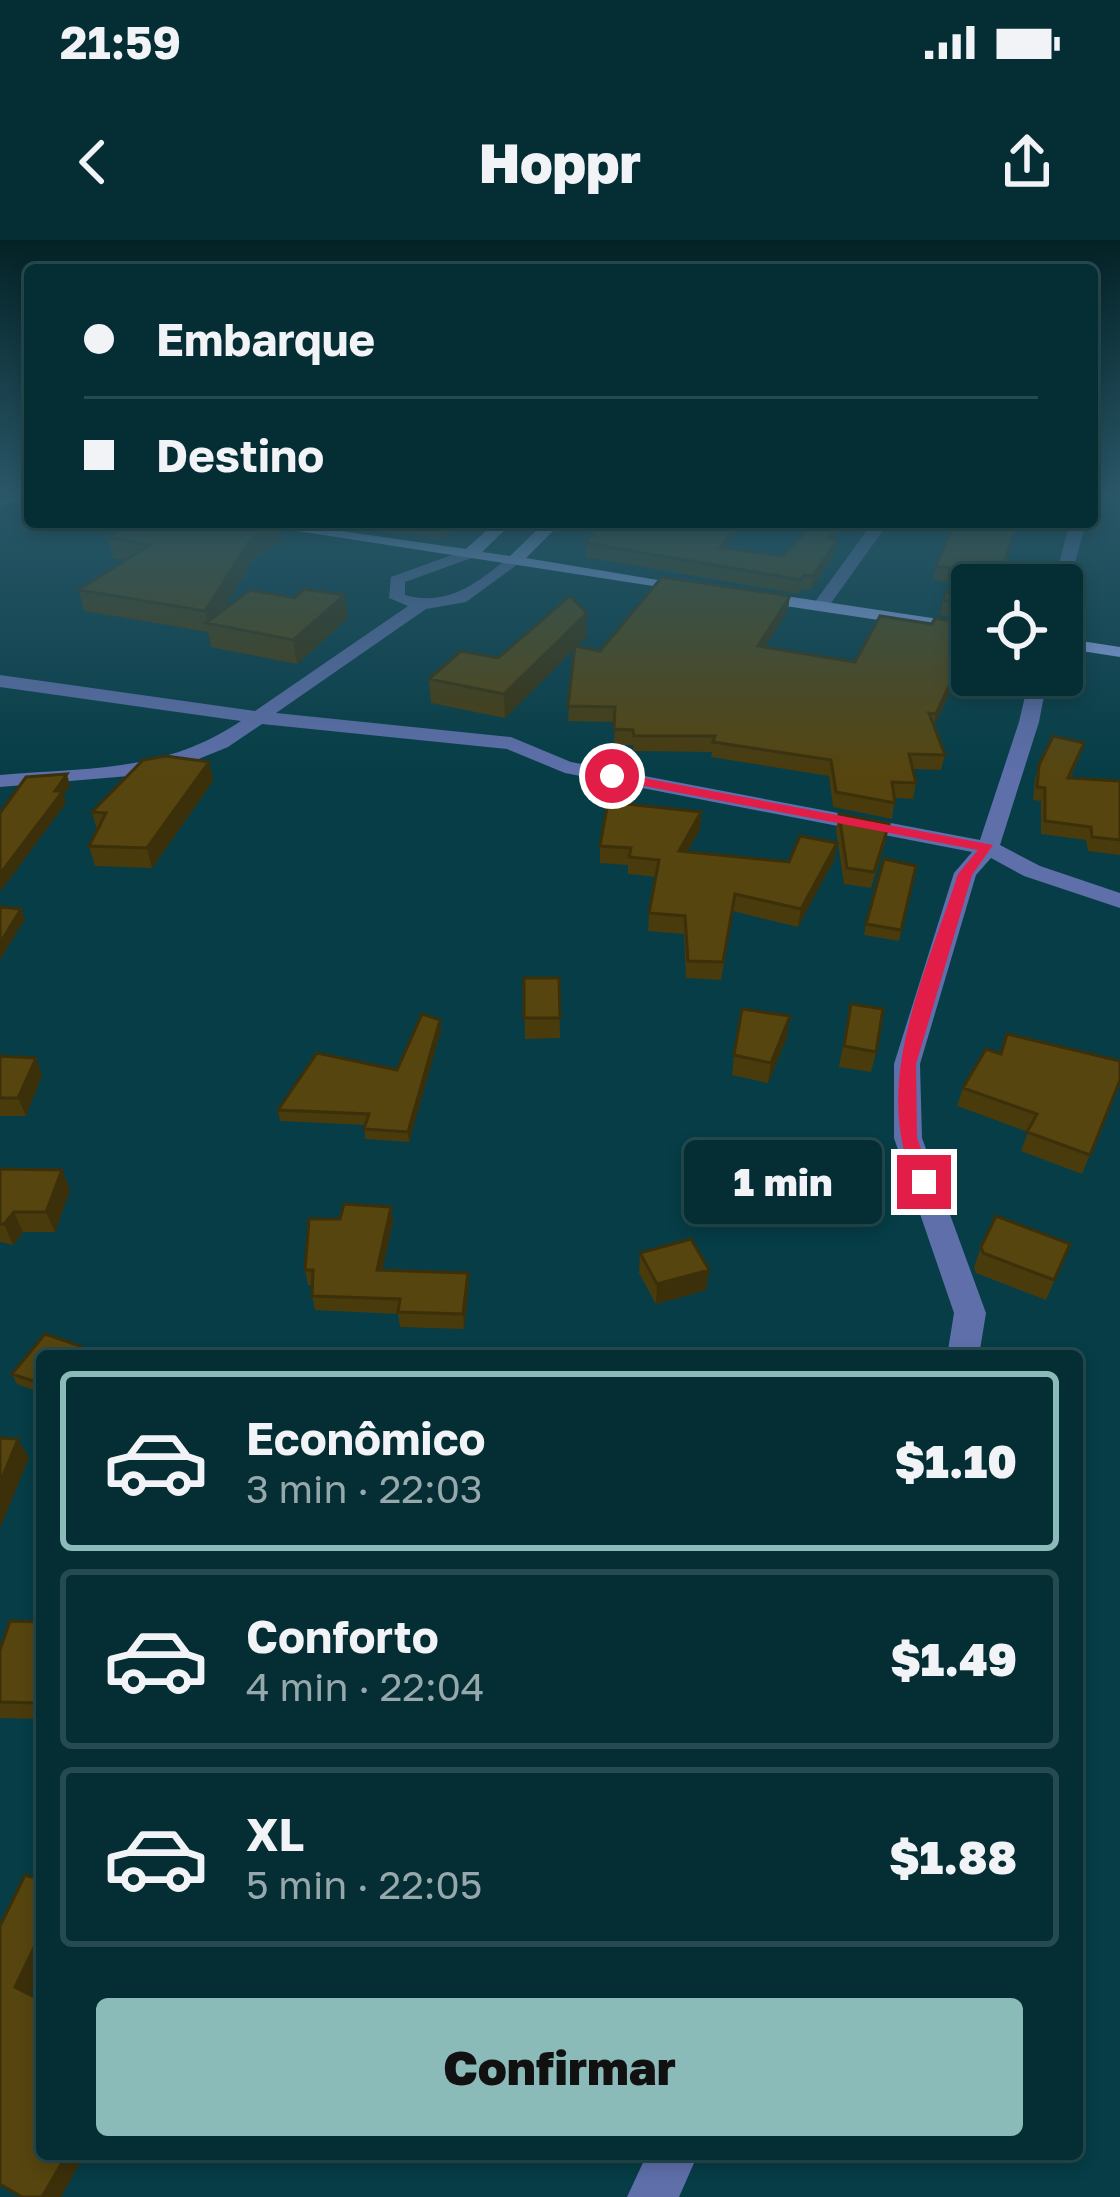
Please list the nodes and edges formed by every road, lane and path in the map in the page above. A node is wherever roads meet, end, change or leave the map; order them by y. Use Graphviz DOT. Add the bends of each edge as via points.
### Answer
graph roads {
  1 [pos="397,589"];
  2 [pos="479,589"];
  3 [pos="707,589"];
  4 [pos="832,589"];
  5 [pos="420,606"];
  6 [pos="820,606"];
  7 [pos="951,626"];
  8 [pos="1083,647"];
  9 [pos="1120,652"];
  10 [pos="0,681"];
  11 [pos="1035,696"];
  12 [pos="264,718"];
  13 [pos="0,781"];
  14 [pos="988,848"];
  15 [pos="1120,902"];
  16 [pos="964,1350"];
  17 [pos="671,2160"];
  18 [pos="653,2197"];
  1 -- 5 [label="street" via="397,598"];
  2 -- 5 [label="street" via="452,605"];
  3 -- 6 [label="main road"];
  4 -- 6 [label="street"];
  5 -- 12 [label="street"];
  6 -- 7 [label="main road"];
  8 -- 9 [label="main road"];
  10 -- 12 [label="street"];
  11 -- 14 [label="street"];
  12 -- 13 [label="street" via="164,767"];
  12 -- 14 [label="street" via="511,743 566,767"];
  14 -- 15 [label="street"];
  14 -- 16 [label="street" via="965,874 907,1064 908,1138 970,1312"];
  17 -- 18 [label="street"];
}
